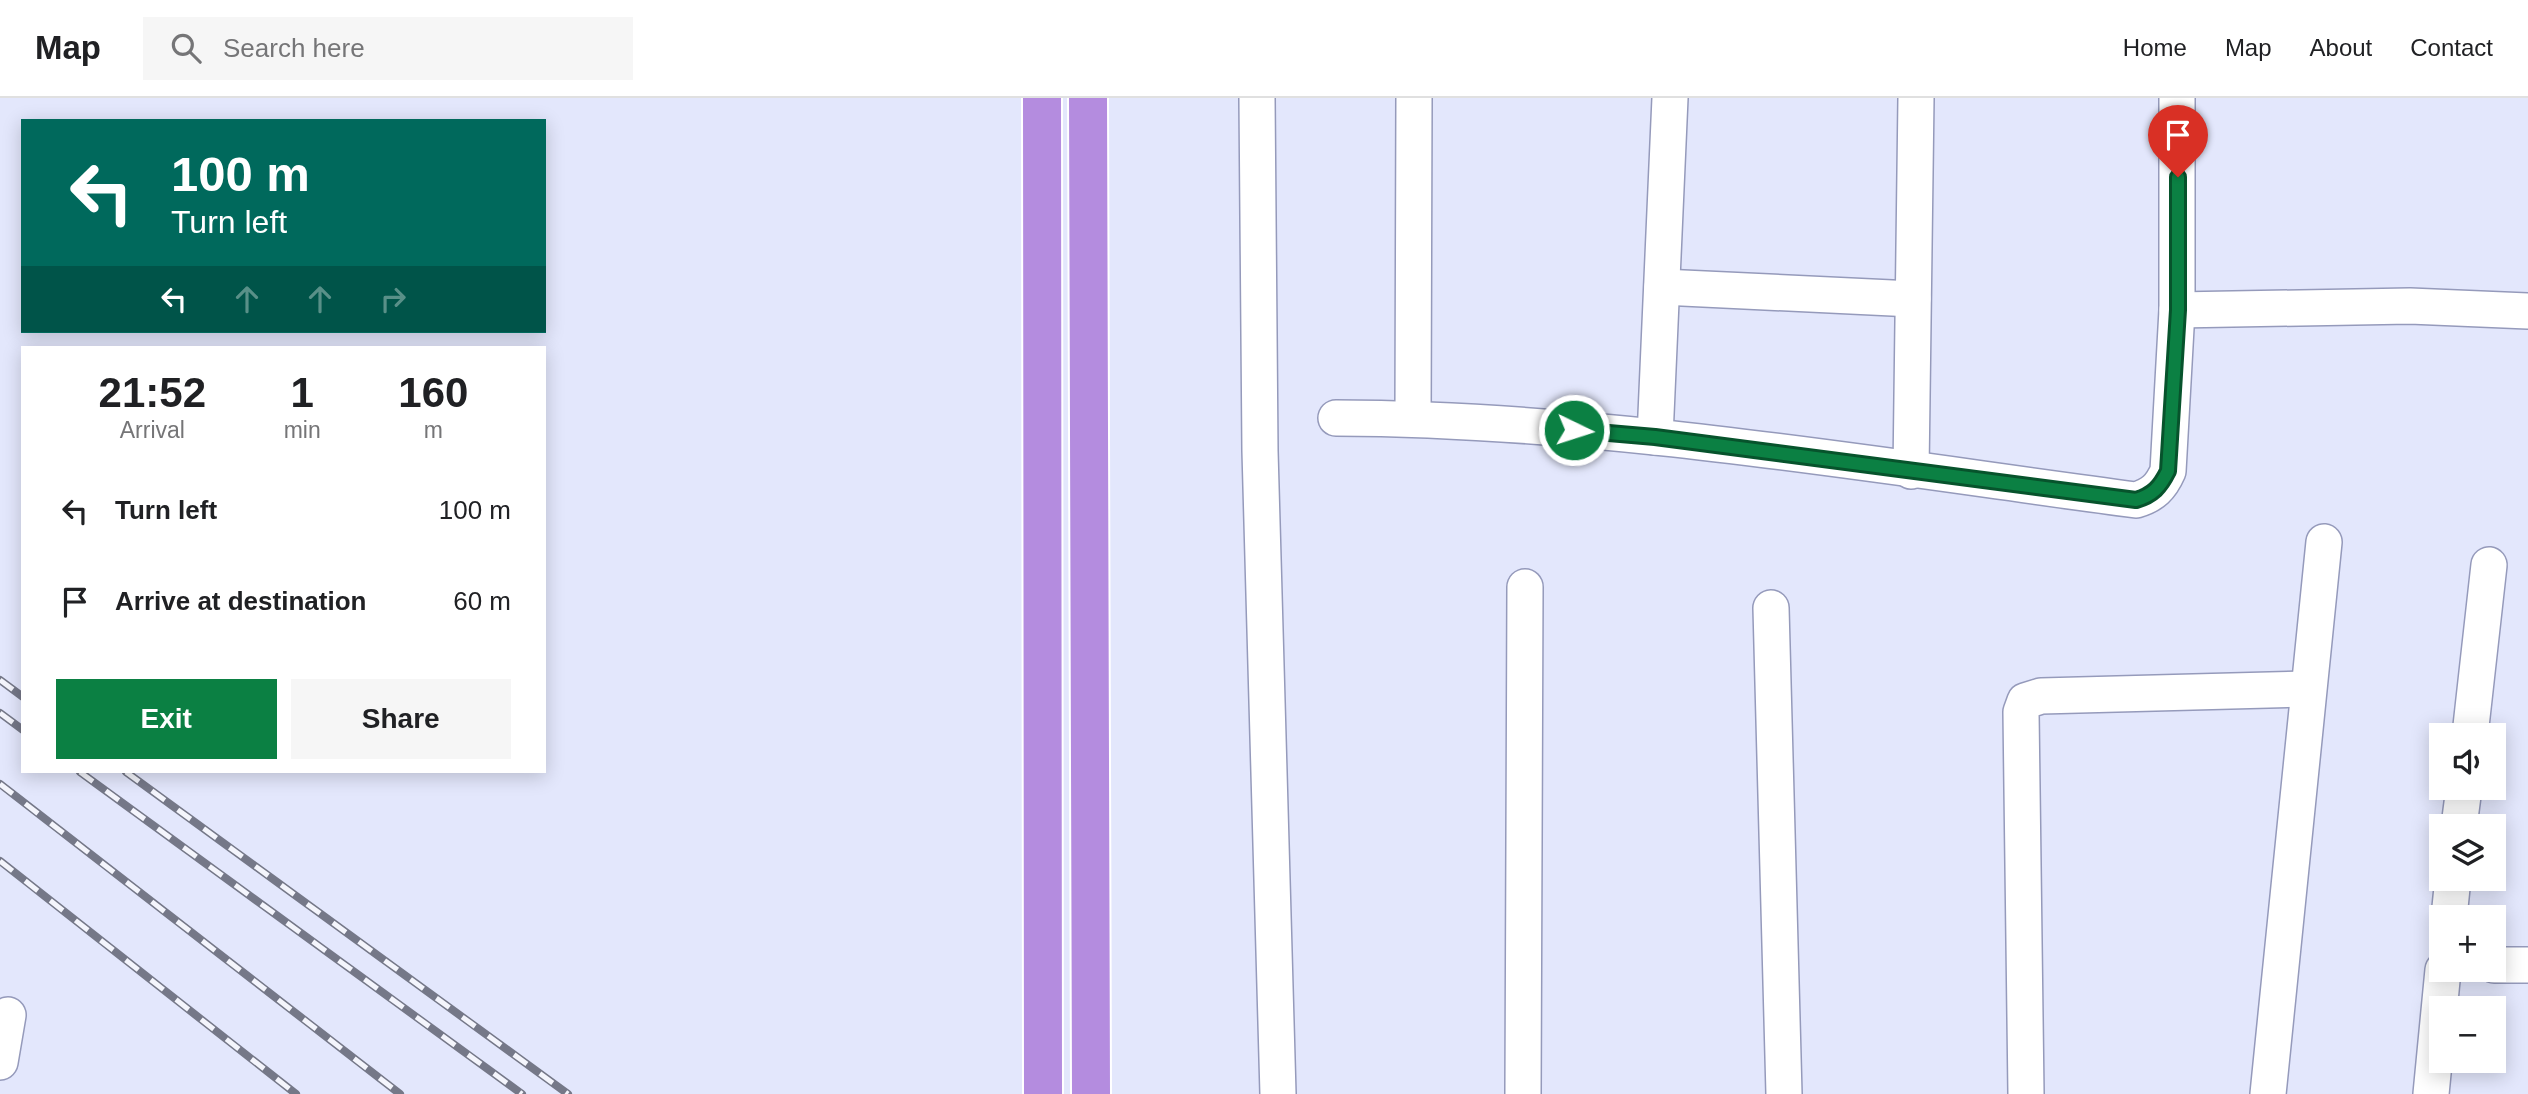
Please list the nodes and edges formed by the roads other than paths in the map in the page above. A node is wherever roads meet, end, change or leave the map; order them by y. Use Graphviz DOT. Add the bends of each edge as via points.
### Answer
graph roads {
  1 [pos="1042,98"];
  2 [pos="1088,98"];
  3 [pos="1256,98"];
  4 [pos="1414,98"];
  5 [pos="1670,98"];
  6 [pos="1916,98"];
  7 [pos="2178,98"];
  8 [pos="1662,287"];
  9 [pos="1913,299"];
  10 [pos="2178,310"];
  11 [pos="2528,311"];
  12 [pos="1336,418"];
  13 [pos="1413,418"];
  14 [pos="1655,437"];
  15 [pos="1911,471"];
  16 [pos="2324,542"];
  17 [pos="2489,565"];
  18 [pos="1525,587"];
  19 [pos="1771,608"];
  20 [pos="2307,689"];
  21 [pos="2471,723"];
  22 [pos="2506,965"];
  23 [pos="2528,965"];
  24 [pos="2442,982"];
  25 [pos="8,1015"];
  26 [pos="0,1062"];
  27 [pos="1043,1094"];
  28 [pos="1091,1094"];
  29 [pos="1278,1094"];
  30 [pos="1522,1094"];
  31 [pos="1784,1094"];
  32 [pos="2026,1094"];
  33 [pos="2268,1094"];
  34 [pos="2431,1094"];
  1 -- 27 [label="highway"];
  2 -- 28 [label="highway"];
  3 -- 29 [label="street" via="1260,451"];
  4 -- 13 [label="street"];
  5 -- 8 [label="street"];
  6 -- 9 [label="street"];
  7 -- 10 [label="street"];
  8 -- 9 [label="street"];
  8 -- 14 [label="street"];
  9 -- 15 [label="street"];
  10 -- 11 [label="street" via="2410,306"];
  10 -- 15 [label="street" via="2168,471 2150,496 2136,500"];
  12 -- 13 [label="street"];
  13 -- 14 [label="street"];
  14 -- 15 [label="street"];
  16 -- 20 [label="street"];
  17 -- 21 [label="street"];
  18 -- 30 [label="street"];
  19 -- 31 [label="street"];
  20 -- 32 [label="street" via="2041,696 2025,701 2021,712"];
  20 -- 33 [label="street"];
  22 -- 23 [label="street"];
  24 -- 34 [label="street"];
  25 -- 26 [label="street"];
}
